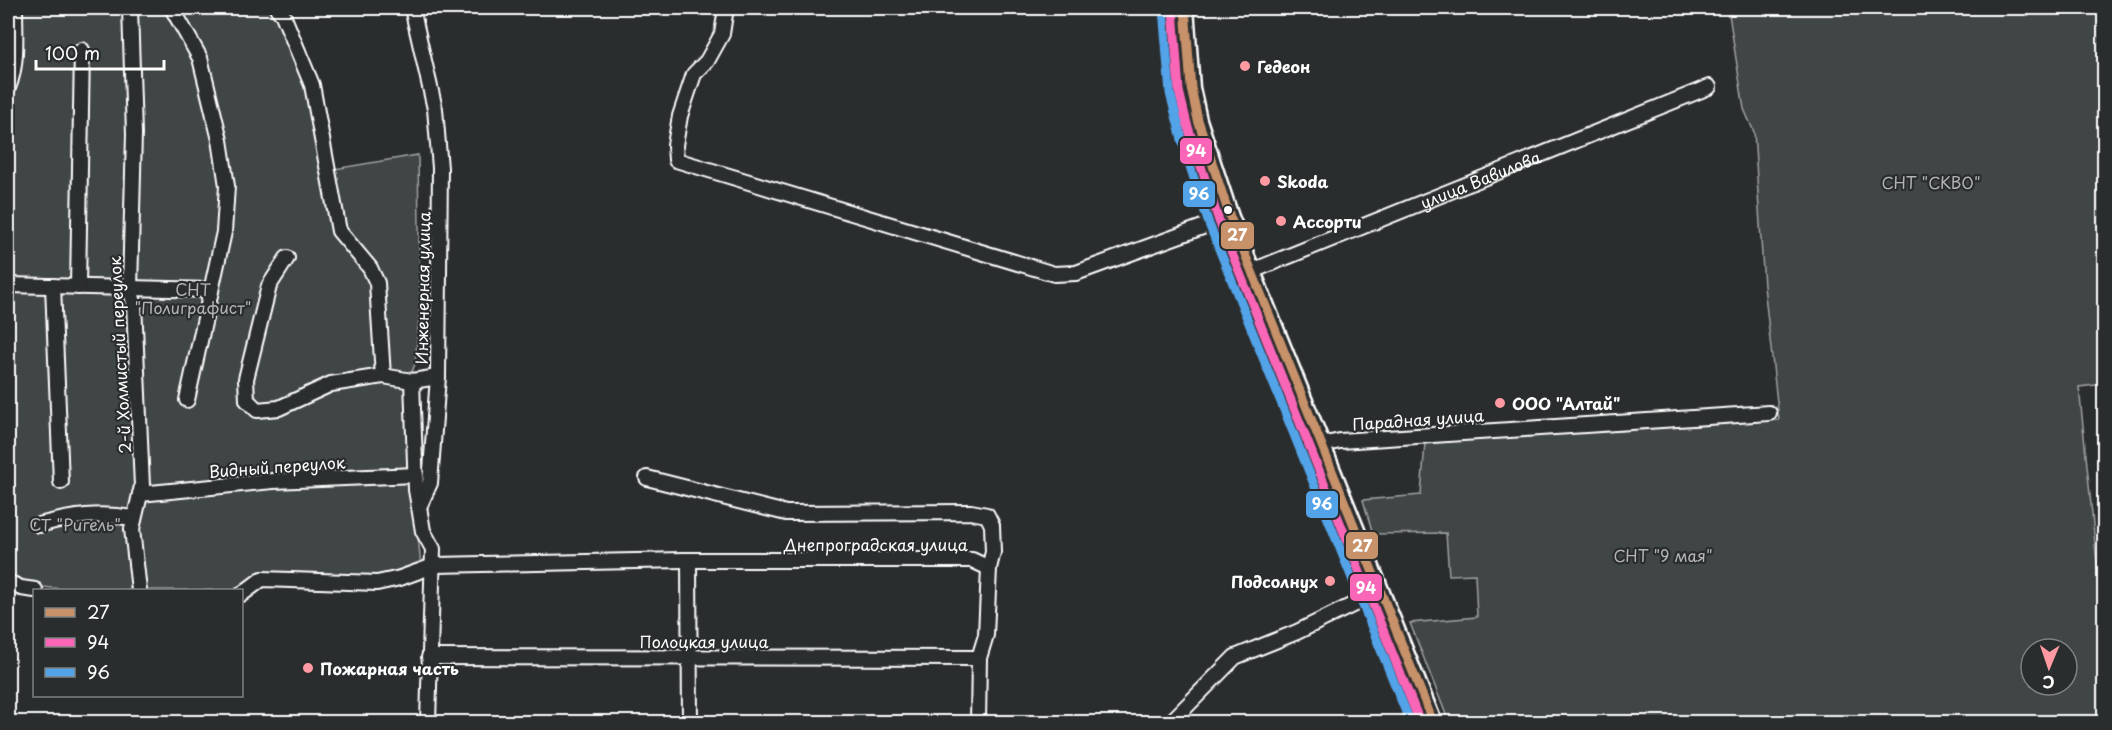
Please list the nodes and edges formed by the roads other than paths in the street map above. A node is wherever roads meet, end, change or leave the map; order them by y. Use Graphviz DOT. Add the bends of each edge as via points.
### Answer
graph roads {
  1 [pos="15,8"];
  2 [pos="130,8"];
  3 [pos="172,8"];
  4 [pos="278,8"];
  5 [pos="412,8"];
  6 [pos="726,8"];
  7 [pos="1175,8"];
  8 [pos="1185,8"];
  9 [pos="82,50"];
  10 [pos="1709,87"];
  11 [pos="8,88"];
  12 [pos="1225,218"];
  13 [pos="287,258"];
  14 [pos="1252,271"];
  15 [pos="8,285"];
  16 [pos="53,286"];
  17 [pos="78,287"];
  18 [pos="130,288"];
  19 [pos="211,290"];
  20 [pos="383,376"];
  21 [pos="438,378"];
  22 [pos="412,381"];
  23 [pos="187,400"];
  24 [pos="1769,413"];
  25 [pos="1321,445"];
  26 [pos="416,475"];
  27 [pos="647,478"];
  28 [pos="61,482"];
  29 [pos="140,494"];
  30 [pos="419,507"];
  31 [pos="133,518"];
  32 [pos="39,525"];
  33 [pos="689,560"];
  34 [pos="434,565"];
  35 [pos="989,568"];
  36 [pos="8,582"];
  37 [pos="139,589"];
  38 [pos="33,591"];
  39 [pos="243,593"];
  40 [pos="1371,596"];
  41 [pos="429,657"];
  42 [pos="690,658"];
  43 [pos="979,658"];
  44 [pos="428,723"];
  45 [pos="690,723"];
  46 [pos="978,723"];
  47 [pos="1171,723"];
  48 [pos="1423,723"];
  49 [pos="1433,723"];
  1 -- 11 [label="street" via="15,51"];
  2 -- 18 [label="street, 2-й Холмистый переулок" via="134,135"];
  3 -- 19 [label="street" via="200,58 227,186 224,232"];
  4 -- 20 [label="street" via="312,85 339,231 370,268 377,283"];
  5 -- 21 [label="street, Инженерная улица" via="435,109 440,168"];
  6 -- 12 [label="street" via="722,34 707,61 694,74 680,116 676,160 1054,274 1076,273"];
  7 -- 12 [label="main road" via="1182,90 1196,147"];
  8 -- 12 [label="main road" via="1191,88"];
  9 -- 17 [label="street"];
  10 -- 14 [label="street, улица Вавилова"];
  12 -- 14 [label="main road"];
  12 -- 40 [label="main road"];
  13 -- 20 [label="street" via="268,286 246,379 247,400 257,410 279,408 331,384"];
  14 -- 25 [label="main road"];
  15 -- 16 [label="street"];
  16 -- 17 [label="street"];
  16 -- 28 [label="street"];
  17 -- 18 [label="street"];
  18 -- 19 [label="street"];
  18 -- 29 [label="street, 2-й Холмистый переулок" via="134,308"];
  19 -- 23 [label="street"];
  20 -- 22 [label="street"];
  21 -- 22 [label="street"];
  21 -- 30 [label="street, Инженерная улица" via="430,483"];
  22 -- 26 [label="street"];
  24 -- 25 [label="street, Парадная улица"];
  25 -- 49 [label="main road"];
  26 -- 29 [label="street, Видный переулок" via="273,481"];
  26 -- 30 [label="street"];
  27 -- 35 [label="street, Днепроградская улица" via="786,513 987,515 992,525"];
  29 -- 31 [label="street, 2-й Холмистый переулок"];
  30 -- 34 [label="street" via="423,531 434,549"];
  31 -- 32 [label="street" via="108,514 69,517"];
  31 -- 37 [label="street, 2-й Холмистый переулок"];
  33 -- 34 [label="street, Днепроградская улица"];
  33 -- 35 [label="street, Днепроградская улица" via="972,560"];
  33 -- 42 [label="street"];
  34 -- 39 [label="street, Днепроградская улица" via="377,583 262,579"];
  34 -- 41 [label="street"];
  35 -- 43 [label="street" via="986,635"];
  36 -- 38 [label="street"];
  40 -- 47 [label="street" via="1234,657"];
  40 -- 48 [label="main road"];
  41 -- 42 [label="street, Полоцкая улица"];
  41 -- 44 [label="street"];
  42 -- 43 [label="street, Полоцкая улица"];
  42 -- 45 [label="street"];
  43 -- 46 [label="street"];
}
